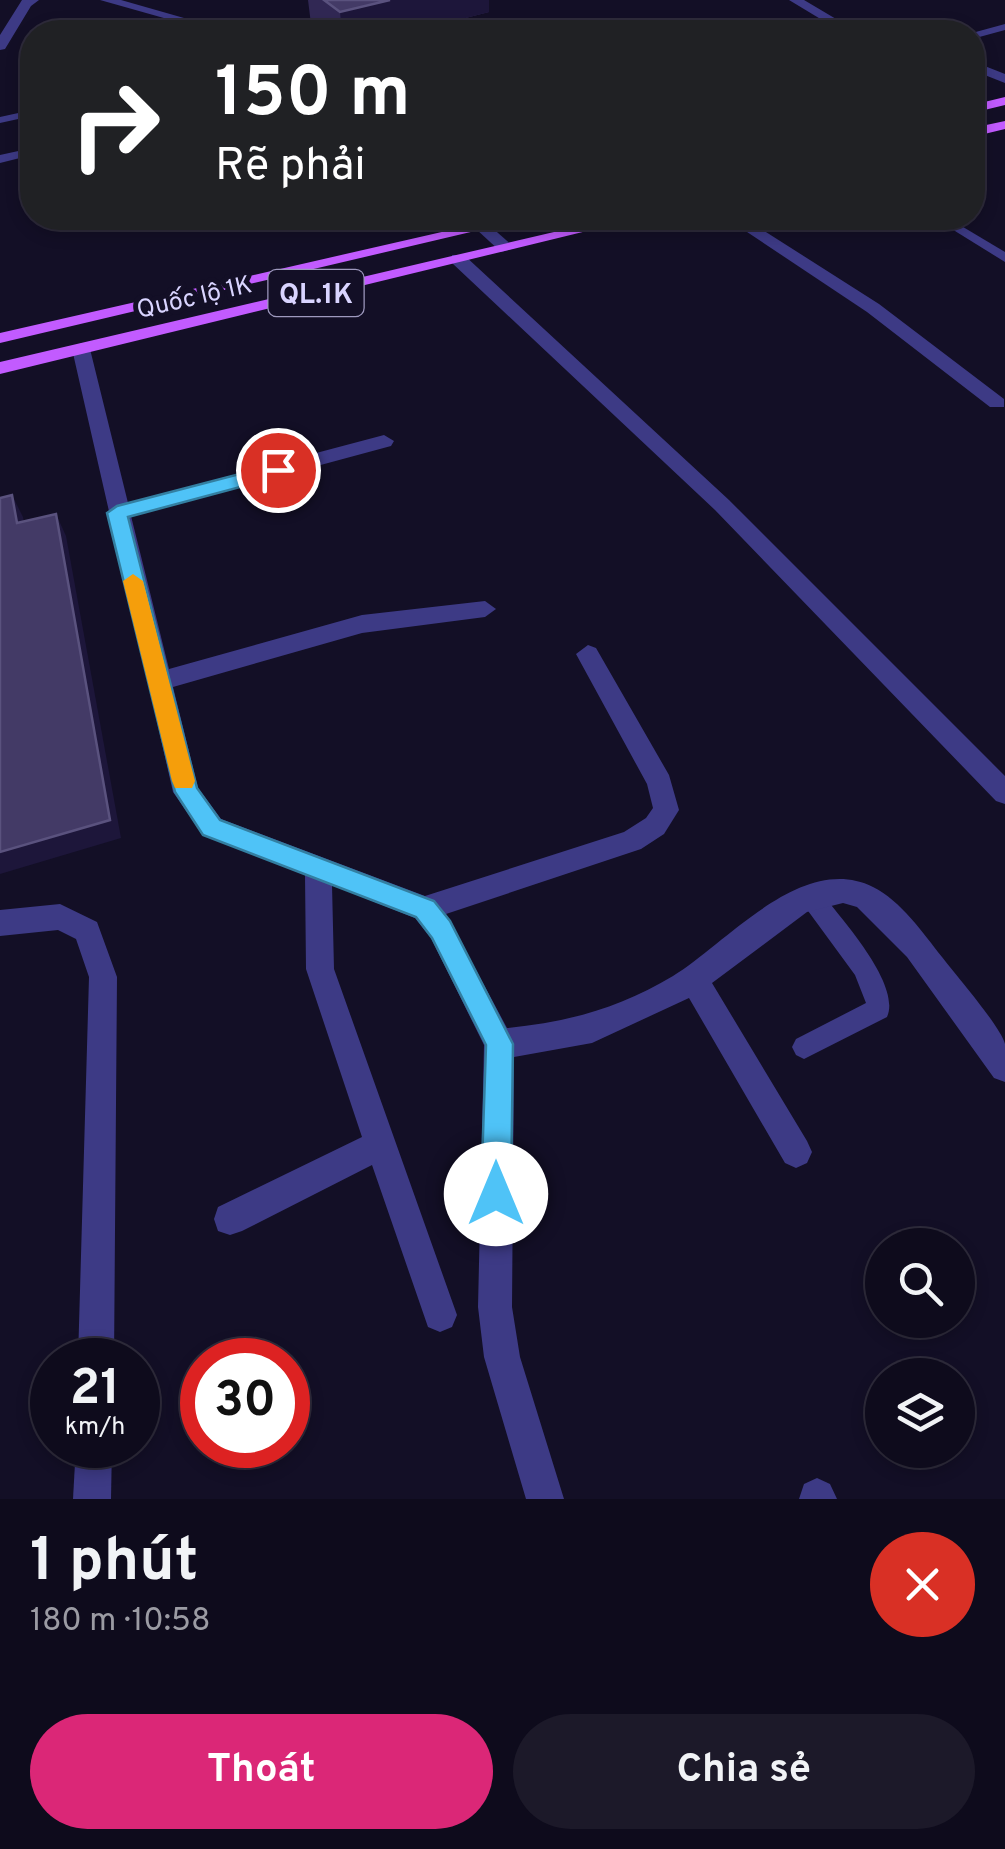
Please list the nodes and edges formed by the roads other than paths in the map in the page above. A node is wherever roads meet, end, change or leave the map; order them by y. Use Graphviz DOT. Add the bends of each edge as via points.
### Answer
graph roads {
  1 [pos="33,0"];
  2 [pos="106,0"];
  3 [pos="804,1"];
  4 [pos="178,18"];
  5 [pos="833,20"];
  6 [pos="0,46"];
  7 [pos="445,230"];
  8 [pos="487,230"];
  9 [pos="582,230"];
  10 [pos="753,230"];
  11 [pos="960,230"];
  12 [pos="507,248"];
  13 [pos="1005,258"];
  14 [pos="458,259"];
  15 [pos="0,338"];
  16 [pos="81,349"];
  17 [pos="0,368"];
  18 [pos="997,404"];
  19 [pos="384,441"];
  20 [pos="117,513"];
  21 [pos="485,609"];
  22 [pos="588,654"];
  23 [pos="157,682"];
  24 [pos="999,776"];
  25 [pos="318,868"];
  26 [pos="812,896"];
  27 [pos="425,909"];
  28 [pos="0,924"];
  29 [pos="694,980"];
  30 [pos="500,1044"];
  31 [pos="804,1047"];
  32 [pos="1005,1067"];
  33 [pos="381,1144"];
  34 [pos="796,1152"];
  35 [pos="230,1220"];
  36 [pos="440,1315"];
  37 [pos="96,1338"];
  38 [pos="93,1468"];
  39 [pos="92,1499"];
  40 [pos="545,1499"];
  1 -- 6 [label="street"];
  2 -- 4 [label="street"];
  3 -- 5 [label="street"];
  7 -- 15 [label="main road, Quốc lộ 1K / QL.1K"];
  8 -- 12 [label="street"];
  9 -- 12 [label="main road, Quốc lộ 1K / QL.1K"];
  10 -- 18 [label="street" via="873,308"];
  11 -- 13 [label="lane"];
  12 -- 14 [label="main road, Quốc lộ 1K / QL.1K"];
  14 -- 16 [label="main road, Quốc lộ 1K / QL.1K"];
  14 -- 24 [label="street"];
  16 -- 17 [label="main road, Quốc lộ 1K / QL.1K"];
  16 -- 20 [label="street"];
  19 -- 20 [label="street"];
  20 -- 23 [label="street"];
  21 -- 23 [label="street" via="362,624"];
  22 -- 27 [label="street" via="660,782 666,810 632,841"];
  23 -- 25 [label="street" via="186,792 212,827"];
  25 -- 27 [label="street"];
  25 -- 33 [label="street" via="320,969"];
  26 -- 29 [label="street" via="742,938"];
  26 -- 31 [label="lane" via="880,997 879,1009"];
  26 -- 32 [label="street" via="844,888 881,908"];
  27 -- 30 [label="street"];
  28 -- 37 [label="street" via="60,917 74,924 87,931 104,977"];
  29 -- 30 [label="street" via="604,1025"];
  29 -- 34 [label="street"];
  30 -- 40 [label="street" via="495,1307 502,1357"];
  33 -- 35 [label="street"];
  33 -- 36 [label="street"];
  38 -- 39 [label="street"];
}
